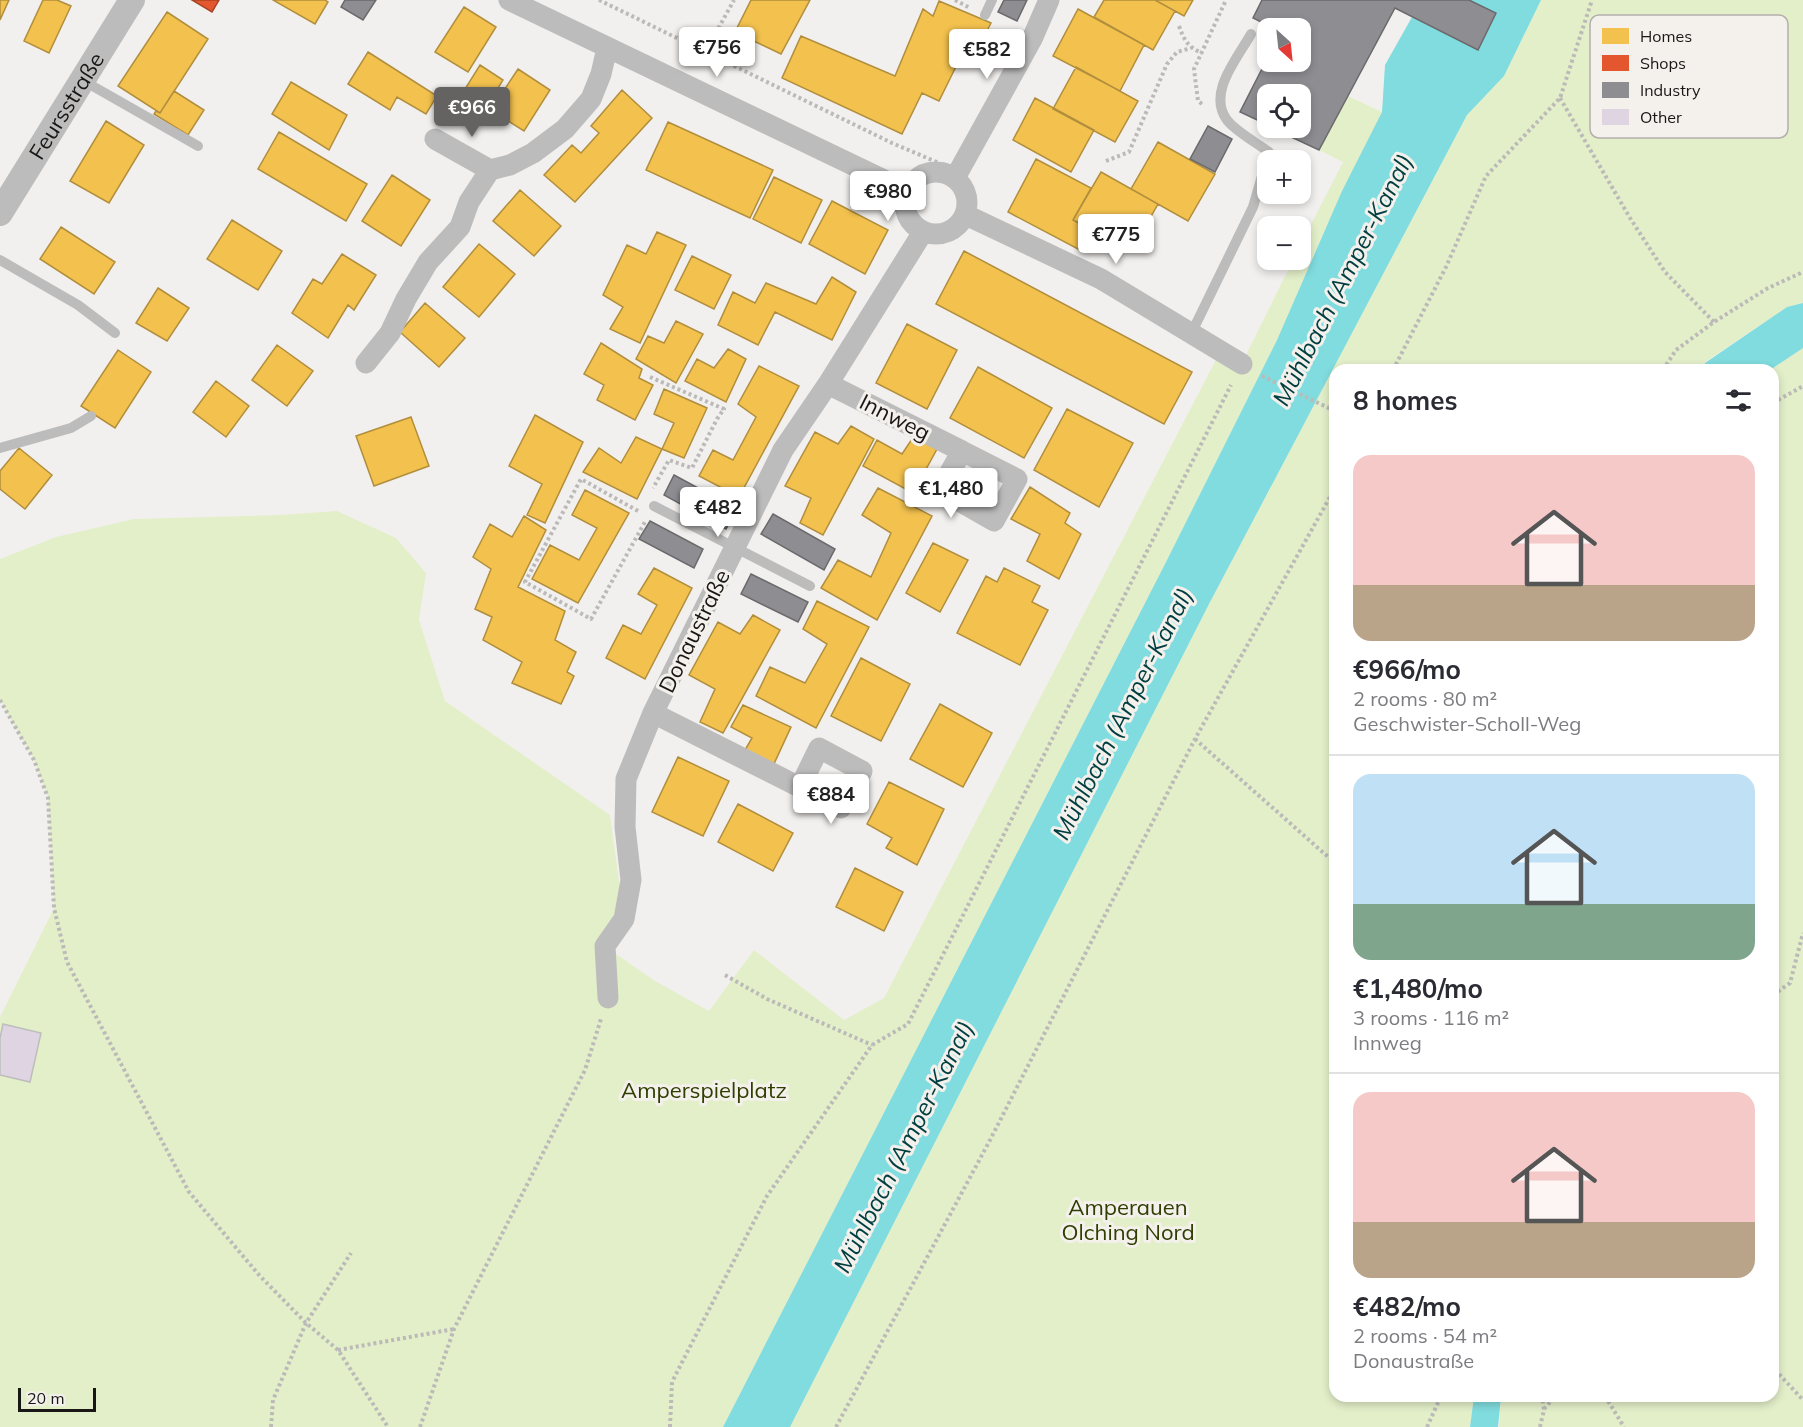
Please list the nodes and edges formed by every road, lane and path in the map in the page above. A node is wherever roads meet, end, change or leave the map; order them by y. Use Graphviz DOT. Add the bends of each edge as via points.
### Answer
graph roads {
  1 [pos="132,0"];
  2 [pos="509,0"];
  3 [pos="599,0"];
  4 [pos="734,0"];
  5 [pos="992,0"];
  6 [pos="1049,0"];
  7 [pos="1592,0"];
  8 [pos="985,15"];
  9 [pos="1179,26"];
  10 [pos="1251,34"];
  11 [pos="608,48"];
  12 [pos="1191,48"];
  13 [pos="705,52"];
  14 [pos="1202,52"];
  15 [pos="81,80"];
  16 [pos="687,85"];
  17 [pos="1560,98"];
  18 [pos="435,139"];
  19 [pos="198,146"];
  20 [pos="1106,161"];
  21 [pos="490,170"];
  22 [pos="957,174"];
  23 [pos="906,191"];
  24 [pos="0,212"];
  25 [pos="966,215"];
  26 [pos="922,232"];
  27 [pos="0,260"];
  28 [pos="1803,272"];
  29 [pos="1714,322"];
  30 [pos="1192,332"];
  31 [pos="115,333"];
  32 [pos="366,363"];
  33 [pos="1397,364"];
  34 [pos="1667,364"];
  35 [pos="1249,368"];
  36 [pos="650,377"];
  37 [pos="828,384"];
  38 [pos="1803,386"];
  39 [pos="1779,400"];
  40 [pos="1329,408"];
  41 [pos="91,416"];
  42 [pos="0,448"];
  43 [pos="962,451"];
  44 [pos="1329,499"];
  45 [pos="654,506"];
  46 [pos="648,516"];
  47 [pos="735,548"];
  48 [pos="810,586"];
  49 [pos="0,700"];
  50 [pos="653,713"];
  51 [pos="1195,739"];
  52 [pos="800,787"];
  53 [pos="1329,857"];
  54 [pos="1803,933"];
  55 [pos="725,975"];
  56 [pos="1779,990"];
  57 [pos="608,998"];
  58 [pos="872,1046"];
  59 [pos="351,1253"];
  60 [pos="306,1323"];
  61 [pos="454,1329"];
  62 [pos="338,1350"];
  63 [pos="1779,1374"];
  64 [pos="1803,1401"];
  65 [pos="1439,1402"];
  66 [pos="1543,1402"];
  67 [pos="1550,1402"];
  68 [pos="1609,1402"];
  69 [pos="1544,1410"];
  70 [pos="271,1427"];
  71 [pos="388,1427"];
  72 [pos="420,1427"];
  73 [pos="670,1427"];
  74 [pos="836,1427"];
  75 [pos="1427,1427"];
  76 [pos="1540,1427"];
  77 [pos="1624,1427"];
  1 -- 15 [label="street, Feursstraße"];
  2 -- 11 [label="street"];
  3 -- 13 [label="path"];
  4 -- 13 [label="path"];
  5 -- 8 [label="lane"];
  6 -- 22 [label="street" via="1032,39"];
  7 -- 17 [label="path"];
  9 -- 12 [label="path"];
  10 -- 30 [label="lane" via="1222,85 1219,105 1228,122 1269,152 1253,207"];
  11 -- 16 [label="street"];
  11 -- 21 [label="street" via="591,99 565,129 533,153"];
  12 -- 14 [label="path"];
  12 -- 20 [label="path" via="1177,52 1167,64 1129,152"];
  13 -- 16 [label="path"];
  13 -- 22 [label="path"];
  15 -- 19 [label="lane"];
  15 -- 24 [label="street, Feursstraße"];
  16 -- 23 [label="street"];
  17 -- 29 [label="path" via="1665,272"];
  17 -- 33 [label="path" via="1486,176"];
  18 -- 21 [label="street"];
  21 -- 32 [label="street" via="469,202 460,227 428,262 390,333"];
  22 -- 23 [label="street" via="931,172 918,177"];
  22 -- 25 [label="street" via="966,194"];
  23 -- 26 [label="street" via="905,213"];
  25 -- 26 [label="street" via="947,233"];
  25 -- 30 [label="street" via="1101,279"];
  26 -- 37 [label="street, Donaustraße"];
  27 -- 31 [label="lane" via="78,305"];
  28 -- 29 [label="path" via="1768,288"];
  29 -- 34 [label="path" via="1676,350"];
  30 -- 35 [label="street"];
  35 -- 40 [label="path"];
  35 -- 58 [label="path" via="908,1024"];
  36 -- 45 [label="path" via="724,409 692,468 669,460 646,500"];
  37 -- 43 [label="street, Innweg"];
  37 -- 47 [label="street, Donaustraße" via="783,450"];
  38 -- 39 [label="path"];
  41 -- 42 [label="lane" via="71,428"];
  44 -- 51 [label="path"];
  45 -- 46 [label="path"];
  45 -- 47 [label="lane"];
  46 -- 46 [label="path" via="581,479 525,582 591,619"];
  47 -- 48 [label="lane"];
  47 -- 50 [label="street, Donaustraße"];
  49 -- 60 [label="path" via="34,760 48,798 54,908 67,962 189,1192 259,1275"];
  50 -- 52 [label="street"];
  50 -- 57 [label="street, Donaustraße" via="626,779 625,827 631,880 624,919 605,946"];
  51 -- 53 [label="path"];
  51 -- 74 [label="path"];
  54 -- 56 [label="path" via="1790,983"];
  55 -- 58 [label="path" via="767,999"];
  57 -- 61 [label="path" via="585,1070"];
  58 -- 73 [label="path" via="766,1196 672,1382"];
  59 -- 60 [label="path"];
  60 -- 62 [label="path"];
  60 -- 70 [label="path" via="273,1400"];
  61 -- 62 [label="path"];
  61 -- 72 [label="path"];
  62 -- 71 [label="path"];
  63 -- 64 [label="path"];
  65 -- 75 [label="path"];
  66 -- 69 [label="path"];
  67 -- 69 [label="path"];
  68 -- 77 [label="path"];
  69 -- 76 [label="path"];
}
